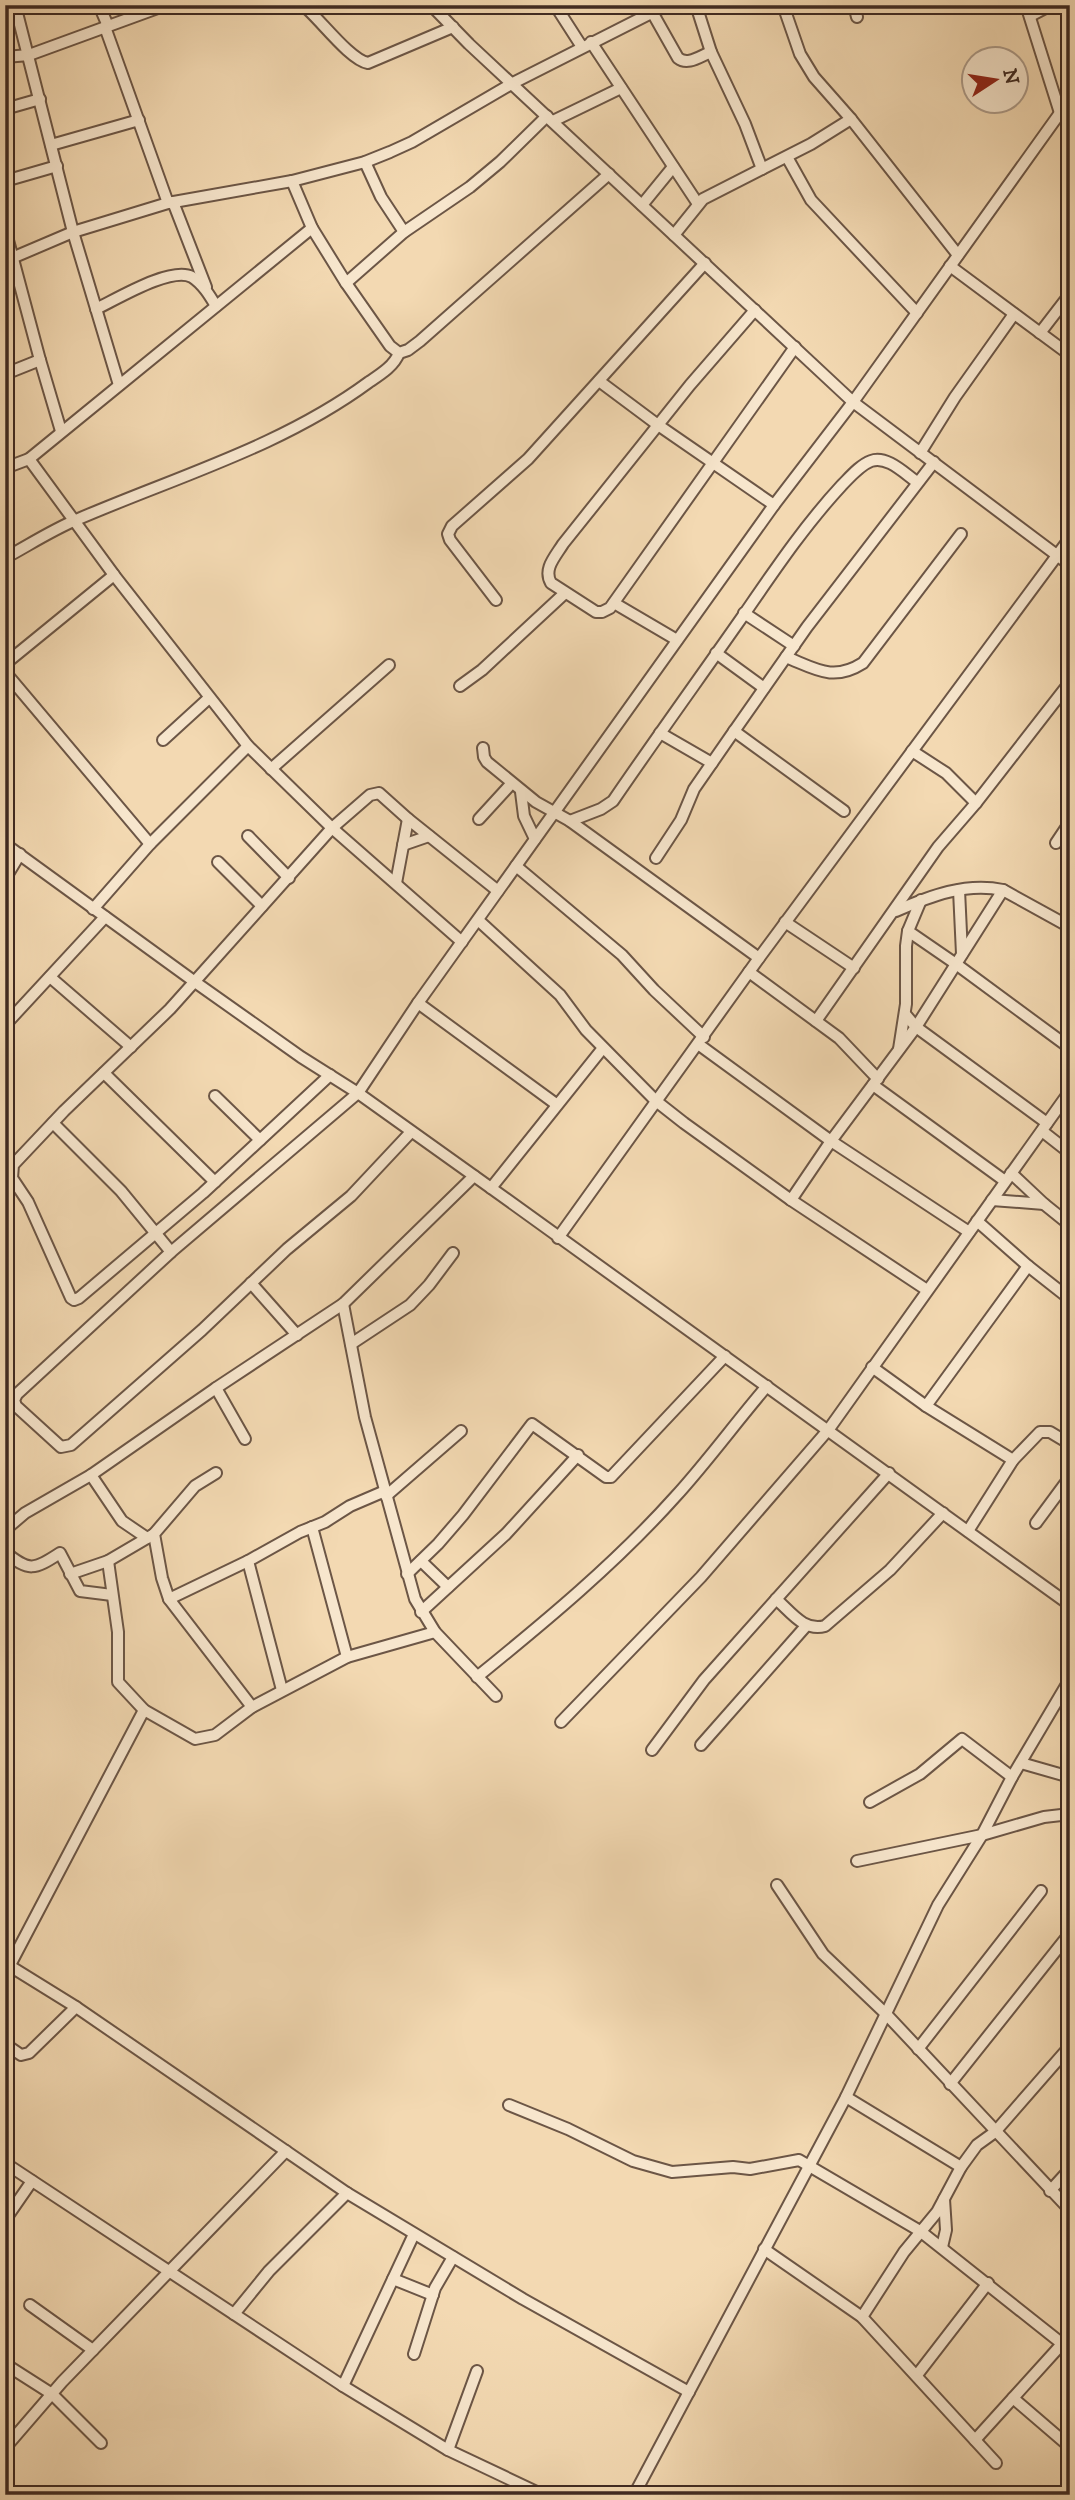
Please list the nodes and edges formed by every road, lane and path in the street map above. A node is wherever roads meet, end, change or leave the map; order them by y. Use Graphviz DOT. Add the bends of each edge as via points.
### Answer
graph roads {
  1 [pos="15,5"];
  2 [pos="99,5"];
  3 [pos="166,5"];
  4 [pos="303,5"];
  5 [pos="430,5"];
  6 [pos="555,5"];
  7 [pos="635,5"];
  8 [pos="667,5"];
  9 [pos="696,5"];
  10 [pos="783,5"];
  11 [pos="1051,5"];
  12 [pos="1028,11"];
  13 [pos="647,14"];
  14 [pos="107,26"];
  15 [pos="453,27"];
  16 [pos="586,45"];
  17 [pos="710,52"];
  18 [pos="29,55"];
  19 [pos="5,57"];
  20 [pos="513,83"];
  21 [pos="621,88"];
  22 [pos="40,99"];
  23 [pos="1070,99"];
  24 [pos="5,109"];
  25 [pos="1060,113"];
  26 [pos="550,119"];
  27 [pos="851,119"];
  28 [pos="139,121"];
  29 [pos="51,145"];
  30 [pos="787,157"];
  31 [pos="365,162"];
  32 [pos="57,166"];
  33 [pos="673,167"];
  34 [pos="762,169"];
  35 [pos="608,174"];
  36 [pos="5,181"];
  37 [pos="292,181"];
  38 [pos="171,202"];
  39 [pos="698,204"];
  40 [pos="642,205"];
  41 [pos="312,228"];
  42 [pos="5,229"];
  43 [pos="73,232"];
  44 [pos="404,232"];
  45 [pos="674,235"];
  46 [pos="958,255"];
  47 [pos="9,259"];
  48 [pos="705,264"];
  49 [pos="950,266"];
  50 [pos="346,283"];
  51 [pos="208,293"];
  52 [pos="1070,294"];
  53 [pos="216,306"];
  54 [pos="96,309"];
  55 [pos="755,310"];
  56 [pos="917,313"];
  57 [pos="1014,314"];
  58 [pos="1040,333"];
  59 [pos="795,347"];
  60 [pos="399,353"];
  61 [pos="1070,355"];
  62 [pos="40,360"];
  63 [pos="5,374"];
  64 [pos="599,381"];
  65 [pos="119,385"];
  66 [pos="853,402"];
  67 [pos="658,425"];
  68 [pos="61,431"];
  69 [pos="920,453"];
  70 [pos="29,459"];
  71 [pos="934,462"];
  72 [pos="713,463"];
  73 [pos="5,468"];
  74 [pos="917,482"];
  75 [pos="774,505"];
  76 [pos="73,521"];
  77 [pos="961,534"];
  78 [pos="1070,538"];
  79 [pos="1057,556"];
  80 [pos="5,558"];
  81 [pos="1070,565"];
  82 [pos="114,575"];
  83 [pos="565,593"];
  84 [pos="496,600"];
  85 [pos="614,603"];
  86 [pos="744,614"];
  87 [pos="677,640"];
  88 [pos="794,646"];
  89 [pos="716,653"];
  90 [pos="786,657"];
  91 [pos="5,664"];
  92 [pos="388,665"];
  93 [pos="5,673"];
  94 [pos="1070,682"];
  95 [pos="460,687"];
  96 [pos="764,688"];
  97 [pos="209,698"];
  98 [pos="734,731"];
  99 [pos="660,733"];
  100 [pos="163,740"];
  101 [pos="248,746"];
  102 [pos="483,748"];
  103 [pos="912,751"];
  104 [pos="712,763"];
  105 [pos="271,769"];
  106 [pos="511,784"];
  107 [pos="521,792"];
  108 [pos="976,803"];
  109 [pos="844,811"];
  110 [pos="554,813"];
  111 [pos="479,818"];
  112 [pos="408,819"];
  113 [pos="570,821"];
  114 [pos="1070,822"];
  115 [pos="332,828"];
  116 [pos="248,836"];
  117 [pos="429,836"];
  118 [pos="535,839"];
  119 [pos="1056,843"];
  120 [pos="5,844"];
  121 [pos="150,844"];
  122 [pos="403,845"];
  123 [pos="20,854"];
  124 [pos="656,858"];
  125 [pos="218,862"];
  126 [pos="516,866"];
  127 [pos="5,878"];
  128 [pos="289,878"];
  129 [pos="396,883"];
  130 [pos="959,890"];
  131 [pos="1003,890"];
  132 [pos="498,891"];
  133 [pos="921,900"];
  134 [pos="262,906"];
  135 [pos="93,909"];
  136 [pos="894,912"];
  137 [pos="106,917"];
  138 [pos="478,920"];
  139 [pos="785,922"];
  140 [pos="1070,927"];
  141 [pos="908,931"];
  142 [pos="462,942"];
  143 [pos="759,958"];
  144 [pos="959,959"];
  145 [pos="854,968"];
  146 [pos="749,972"];
  147 [pos="50,976"];
  148 [pos="195,982"];
  149 [pos="418,1003"];
  150 [pos="905,1014"];
  151 [pos="816,1021"];
  152 [pos="6,1024"];
  153 [pos="916,1027"];
  154 [pos="701,1040"];
  155 [pos="131,1047"];
  156 [pos="603,1048"];
  157 [pos="1070,1048"];
  158 [pos="899,1052"];
  159 [pos="104,1073"];
  160 [pos="330,1075"];
  161 [pos="875,1082"];
  162 [pos="1070,1091"];
  163 [pos="358,1093"];
  164 [pos="215,1096"];
  165 [pos="656,1101"];
  166 [pos="556,1104"];
  167 [pos="54,1123"];
  168 [pos="1044,1127"];
  169 [pos="411,1132"];
  170 [pos="260,1140"];
  171 [pos="831,1141"];
  172 [pos="1070,1153"];
  173 [pos="474,1176"];
  174 [pos="1008,1177"];
  175 [pos="215,1182"];
  176 [pos="491,1188"];
  177 [pos="203,1193"];
  178 [pos="791,1200"];
  179 [pos="992,1200"];
  180 [pos="1044,1204"];
  181 [pos="221,1208"];
  182 [pos="977,1221"];
  183 [pos="1070,1225"];
  184 [pos="969,1233"];
  185 [pos="156,1234"];
  186 [pos="558,1238"];
  187 [pos="171,1252"];
  188 [pos="453,1252"];
  189 [pos="1028,1266"];
  190 [pos="251,1283"];
  191 [pos="927,1290"];
  192 [pos="1070,1299"];
  193 [pos="343,1304"];
  194 [pos="297,1335"];
  195 [pos="351,1344"];
  196 [pos="725,1356"];
  197 [pos="872,1367"];
  198 [pos="767,1386"];
  199 [pos="216,1388"];
  200 [pos="926,1406"];
  201 [pos="828,1429"];
  202 [pos="461,1431"];
  203 [pos="245,1439"];
  204 [pos="1070,1444"];
  205 [pos="579,1455"];
  206 [pos="1013,1460"];
  207 [pos="216,1473"];
  208 [pos="889,1473"];
  209 [pos="91,1475"];
  210 [pos="1070,1477"];
  211 [pos="385,1494"];
  212 [pos="943,1513"];
  213 [pos="1036,1523"];
  214 [pos="312,1527"];
  215 [pos="5,1530"];
  216 [pos="968,1531"];
  217 [pos="151,1536"];
  218 [pos="5,1552"];
  219 [pos="108,1561"];
  220 [pos="421,1561"];
  221 [pos="248,1562"];
  222 [pos="70,1574"];
  223 [pos="407,1574"];
  224 [pos="448,1587"];
  225 [pos="112,1595"];
  226 [pos="169,1599"];
  227 [pos="776,1599"];
  228 [pos="1070,1605"];
  229 [pos="421,1612"];
  230 [pos="806,1626"];
  231 [pos="435,1632"];
  232 [pos="347,1657"];
  233 [pos="477,1676"];
  234 [pos="1070,1679"];
  235 [pos="282,1690"];
  236 [pos="496,1696"];
  237 [pos="252,1707"];
  238 [pos="145,1710"];
  239 [pos="561,1722"];
  240 [pos="701,1745"];
  241 [pos="652,1750"];
  242 [pos="1021,1763"];
  243 [pos="1012,1777"];
  244 [pos="1070,1777"];
  245 [pos="870,1802"];
  246 [pos="1070,1814"];
  247 [pos="982,1835"];
  248 [pos="856,1861"];
  249 [pos="777,1885"];
  250 [pos="1041,1891"];
  251 [pos="1070,1933"];
  252 [pos="7,1964"];
  253 [pos="76,2007"];
  254 [pos="886,2014"];
  255 [pos="5,2044"];
  256 [pos="1070,2046"];
  257 [pos="918,2049"];
  258 [pos="950,2084"];
  259 [pos="846,2096"];
  260 [pos="509,2105"];
  261 [pos="995,2132"];
  262 [pos="286,2151"];
  263 [pos="5,2163"];
  264 [pos="809,2165"];
  265 [pos="961,2167"];
  266 [pos="1070,2169"];
  267 [pos="32,2181"];
  268 [pos="1051,2191"];
  269 [pos="347,2193"];
  270 [pos="944,2199"];
  271 [pos="1070,2210"];
  272 [pos="5,2220"];
  273 [pos="920,2231"];
  274 [pos="414,2234"];
  275 [pos="942,2247"];
  276 [pos="764,2249"];
  277 [pos="453,2258"];
  278 [pos="170,2271"];
  279 [pos="393,2279"];
  280 [pos="988,2283"];
  281 [pos="433,2295"];
  282 [pos="30,2305"];
  283 [pos="234,2314"];
  284 [pos="862,2317"];
  285 [pos="1067,2343"];
  286 [pos="93,2350"];
  287 [pos="414,2354"];
  288 [pos="5,2364"];
  289 [pos="477,2371"];
  290 [pos="917,2375"];
  291 [pos="343,2386"];
  292 [pos="689,2392"];
  293 [pos="52,2394"];
  294 [pos="1013,2398"];
  295 [pos="975,2440"];
  296 [pos="101,2442"];
  297 [pos="1070,2447"];
  298 [pos="5,2448"];
  299 [pos="447,2450"];
  300 [pos="996,2463"];
  301 [pos="637,2493"];
  302 [pos="543,2495"];
  1 -- 18 [label="street"];
  2 -- 14 [label="street"];
  3 -- 14 [label="street"];
  4 -- 15 [label="street" via="355,58 368,63"];
  5 -- 15 [label="street"];
  6 -- 16 [label="street"];
  7 -- 13 [label="street"];
  8 -- 13 [label="street"];
  9 -- 17 [label="street"];
  10 -- 27 [label="street" via="800,54"];
  11 -- 12 [label="street"];
  12 -- 25 [label="street"];
  13 -- 16 [label="street"];
  13 -- 17 [label="street" via="682,61"];
  14 -- 18 [label="street"];
  14 -- 28 [label="street"];
  15 -- 20 [label="street"];
  16 -- 20 [label="street"];
  16 -- 21 [label="street"];
  17 -- 34 [label="street"];
  18 -- 19 [label="street"];
  18 -- 22 [label="street"];
  20 -- 26 [label="street"];
  20 -- 31 [label="street" via="412,142"];
  21 -- 26 [label="street"];
  21 -- 33 [label="street"];
  22 -- 24 [label="street"];
  22 -- 29 [label="street"];
  23 -- 25 [label="street"];
  25 -- 46 [label="street"];
  26 -- 35 [label="street"];
  26 -- 44 [label="street" via="490,171"];
  27 -- 30 [label="street"];
  27 -- 46 [label="street"];
  28 -- 29 [label="street"];
  28 -- 38 [label="street"];
  29 -- 32 [label="street"];
  30 -- 34 [label="street"];
  30 -- 56 [label="street" via="811,200"];
  31 -- 37 [label="street"];
  31 -- 44 [label="street"];
  32 -- 36 [label="street"];
  32 -- 43 [label="street"];
  33 -- 39 [label="street"];
  33 -- 40 [label="street"];
  34 -- 39 [label="street"];
  35 -- 40 [label="street"];
  35 -- 60 [label="street" via="420,341"];
  37 -- 38 [label="street"];
  37 -- 41 [label="street"];
  38 -- 43 [label="street"];
  38 -- 51 [label="street"];
  39 -- 45 [label="street"];
  40 -- 45 [label="street"];
  41 -- 50 [label="street"];
  41 -- 53 [label="street"];
  42 -- 47 [label="street"];
  43 -- 47 [label="street"];
  43 -- 54 [label="street"];
  44 -- 50 [label="street"];
  45 -- 48 [label="street"];
  46 -- 49 [label="street"];
  47 -- 62 [label="street"];
  48 -- 55 [label="street"];
  48 -- 64 [label="street"];
  49 -- 56 [label="street"];
  49 -- 57 [label="street"];
  50 -- 60 [label="street"];
  51 -- 53 [label="street"];
  51 -- 54 [label="street" via="191,277 175,274"];
  52 -- 58 [label="street"];
  53 -- 65 [label="street"];
  54 -- 65 [label="street"];
  55 -- 59 [label="street"];
  55 -- 67 [label="street"];
  56 -- 66 [label="street"];
  57 -- 58 [label="street"];
  57 -- 69 [label="street"];
  58 -- 61 [label="street"];
  59 -- 66 [label="street"];
  59 -- 72 [label="street"];
  60 -- 76 [label="street" via="388,368 358,391 306,422"];
  62 -- 63 [label="street"];
  62 -- 68 [label="street"];
  64 -- 67 [label="street"];
  64 -- 84 [label="street" via="528,459 448,534"];
  65 -- 68 [label="street"];
  66 -- 69 [label="street"];
  66 -- 75 [label="street"];
  67 -- 72 [label="street"];
  67 -- 83 [label="street" via="550,564 549,579"];
  68 -- 70 [label="street"];
  69 -- 71 [label="street"];
  70 -- 73 [label="street"];
  70 -- 76 [label="street"];
  71 -- 74 [label="street"];
  71 -- 79 [label="street"];
  72 -- 75 [label="street"];
  72 -- 85 [label="street"];
  74 -- 86 [label="street" via="887,462 864,464 806,527"];
  74 -- 88 [label="street"];
  75 -- 87 [label="street"];
  76 -- 80 [label="street"];
  76 -- 82 [label="street"];
  77 -- 90 [label="street" via="863,663 831,674"];
  78 -- 79 [label="street"];
  79 -- 81 [label="street"];
  79 -- 103 [label="street"];
  82 -- 91 [label="street"];
  82 -- 97 [label="street"];
  83 -- 85 [label="street" via="599,612"];
  83 -- 95 [label="street"];
  85 -- 87 [label="street"];
  86 -- 88 [label="street"];
  86 -- 89 [label="street"];
  87 -- 110 [label="street"];
  88 -- 90 [label="street"];
  89 -- 96 [label="street"];
  89 -- 99 [label="street"];
  90 -- 96 [label="street"];
  92 -- 105 [label="street"];
  93 -- 121 [label="street"];
  94 -- 108 [label="street"];
  96 -- 98 [label="street"];
  97 -- 100 [label="street"];
  97 -- 101 [label="street"];
  98 -- 104 [label="street"];
  98 -- 109 [label="street"];
  99 -- 104 [label="street"];
  99 -- 113 [label="street" via="613,801"];
  101 -- 105 [label="street"];
  101 -- 121 [label="street"];
  102 -- 106 [label="street" via="487,762"];
  103 -- 108 [label="street" via="946,774"];
  103 -- 139 [label="street"];
  104 -- 124 [label="street"];
  105 -- 115 [label="street"];
  106 -- 107 [label="street"];
  106 -- 111 [label="street"];
  107 -- 110 [label="street"];
  107 -- 118 [label="street" via="524,816"];
  108 -- 136 [label="street" via="938,847"];
  110 -- 113 [label="street"];
  110 -- 118 [label="street"];
  112 -- 115 [label="street" via="375,793"];
  112 -- 117 [label="street"];
  112 -- 122 [label="street"];
  113 -- 143 [label="street"];
  114 -- 119 [label="street"];
  115 -- 128 [label="street"];
  115 -- 129 [label="street"];
  116 -- 128 [label="street"];
  117 -- 122 [label="street"];
  117 -- 132 [label="street"];
  118 -- 126 [label="street"];
  120 -- 123 [label="street"];
  121 -- 135 [label="street"];
  122 -- 129 [label="street"];
  123 -- 127 [label="street"];
  123 -- 135 [label="street"];
  125 -- 134 [label="street"];
  126 -- 132 [label="street"];
  126 -- 154 [label="street" via="622,956"];
  128 -- 134 [label="street"];
  129 -- 142 [label="street"];
  130 -- 131 [label="street"];
  130 -- 133 [label="street"];
  130 -- 144 [label="street"];
  131 -- 140 [label="street"];
  131 -- 144 [label="street"];
  132 -- 138 [label="street"];
  133 -- 136 [label="street"];
  133 -- 141 [label="street"];
  134 -- 148 [label="street"];
  135 -- 137 [label="street"];
  136 -- 145 [label="street"];
  137 -- 147 [label="street"];
  137 -- 148 [label="street"];
  138 -- 142 [label="street"];
  138 -- 156 [label="street" via="551,986"];
  139 -- 143 [label="street"];
  139 -- 145 [label="street"];
  141 -- 144 [label="street"];
  141 -- 150 [label="street"];
  142 -- 149 [label="street"];
  143 -- 146 [label="street"];
  144 -- 153 [label="street"];
  144 -- 157 [label="street"];
  145 -- 151 [label="street"];
  146 -- 151 [label="street"];
  146 -- 154 [label="street"];
  147 -- 152 [label="street"];
  147 -- 155 [label="street"];
  148 -- 155 [label="street"];
  148 -- 160 [label="street"];
  149 -- 163 [label="street"];
  149 -- 166 [label="street"];
  150 -- 153 [label="street"];
  150 -- 158 [label="street"];
  151 -- 161 [label="street" via="857,1055"];
  153 -- 158 [label="street"];
  153 -- 168 [label="street"];
  154 -- 165 [label="street"];
  154 -- 171 [label="street"];
  155 -- 159 [label="street"];
  156 -- 165 [label="street"];
  156 -- 166 [label="street"];
  158 -- 161 [label="street"];
  159 -- 167 [label="street"];
  159 -- 175 [label="street"];
  160 -- 163 [label="street"];
  160 -- 170 [label="street"];
  161 -- 171 [label="street"];
  161 -- 174 [label="street"];
  162 -- 168 [label="street"];
  163 -- 169 [label="street"];
  163 -- 181 [label="street"];
  164 -- 170 [label="street"];
  165 -- 178 [label="street"];
  165 -- 186 [label="street"];
  166 -- 176 [label="street"];
  167 -- 185 [label="street"];
  167 -- 185 [label="street" via="15,1162 12,1174 72,1300"];
  168 -- 172 [label="street"];
  168 -- 174 [label="street"];
  169 -- 173 [label="street"];
  169 -- 190 [label="street" via="351,1196"];
  170 -- 175 [label="street"];
  171 -- 178 [label="street"];
  171 -- 184 [label="street"];
  173 -- 176 [label="street"];
  173 -- 193 [label="street"];
  174 -- 179 [label="street"];
  174 -- 180 [label="street"];
  175 -- 177 [label="street"];
  176 -- 186 [label="street"];
  177 -- 181 [label="street"];
  177 -- 185 [label="street"];
  178 -- 191 [label="street"];
  179 -- 180 [label="street"];
  179 -- 182 [label="street"];
  180 -- 183 [label="street"];
  181 -- 187 [label="street"];
  182 -- 184 [label="street"];
  182 -- 189 [label="street"];
  184 -- 191 [label="street"];
  185 -- 187 [label="street"];
  186 -- 196 [label="street"];
  187 -- 190 [label="street" via="15,1396 16,1406 61,1447 71,1445"];
  188 -- 195 [label="street" via="410,1305"];
  189 -- 192 [label="street"];
  189 -- 200 [label="street"];
  190 -- 194 [label="street"];
  191 -- 197 [label="street"];
  193 -- 194 [label="street"];
  193 -- 195 [label="street"];
  194 -- 199 [label="street"];
  195 -- 211 [label="street"];
  196 -- 198 [label="street"];
  196 -- 205 [label="street" via="613,1476 606,1476"];
  197 -- 200 [label="street"];
  197 -- 201 [label="street"];
  198 -- 201 [label="street"];
  198 -- 233 [label="street" via="635,1539"];
  199 -- 203 [label="street"];
  199 -- 209 [label="street"];
  200 -- 206 [label="street"];
  201 -- 208 [label="street"];
  201 -- 239 [label="street" via="701,1577"];
  202 -- 211 [label="street"];
  204 -- 206 [label="street" via="1050,1432 1040,1432"];
  205 -- 220 [label="street" via="533,1424"];
  205 -- 224 [label="street" via="506,1534"];
  206 -- 216 [label="street"];
  207 -- 217 [label="street" via="195,1486"];
  208 -- 212 [label="street"];
  208 -- 227 [label="street"];
  209 -- 215 [label="street" via="25,1513"];
  209 -- 217 [label="street" via="122,1521"];
  210 -- 213 [label="street"];
  211 -- 214 [label="street"];
  211 -- 223 [label="street"];
  212 -- 216 [label="street"];
  212 -- 230 [label="street" via="890,1570 828,1624"];
  214 -- 221 [label="street"];
  214 -- 232 [label="street"];
  216 -- 228 [label="street"];
  217 -- 219 [label="street"];
  217 -- 226 [label="street"];
  218 -- 222 [label="street" via="23,1566 34,1567 60,1553"];
  219 -- 222 [label="street"];
  219 -- 225 [label="street"];
  220 -- 223 [label="street"];
  220 -- 224 [label="street"];
  221 -- 226 [label="street"];
  221 -- 235 [label="street"];
  222 -- 225 [label="street" via="83,1593"];
  223 -- 229 [label="street"];
  224 -- 229 [label="street"];
  225 -- 238 [label="street" via="118,1682"];
  226 -- 237 [label="street"];
  227 -- 230 [label="street"];
  227 -- 241 [label="street" via="704,1680"];
  229 -- 231 [label="street"];
  230 -- 240 [label="street"];
  231 -- 232 [label="street"];
  231 -- 233 [label="street"];
  232 -- 235 [label="street"];
  233 -- 236 [label="street"];
  234 -- 242 [label="street"];
  235 -- 237 [label="street"];
  237 -- 238 [label="street" via="202,1739 189,1737"];
  238 -- 252 [label="street"];
  242 -- 243 [label="street"];
  242 -- 244 [label="street"];
  243 -- 245 [label="street" via="962,1739 920,1774"];
  243 -- 247 [label="street"];
  246 -- 247 [label="street"];
  247 -- 248 [label="street"];
  247 -- 254 [label="street" via="938,1905"];
  249 -- 254 [label="street" via="823,1954"];
  250 -- 257 [label="street"];
  251 -- 258 [label="street"];
  252 -- 253 [label="street"];
  253 -- 255 [label="street" via="29,2053 21,2054"];
  253 -- 262 [label="street"];
  254 -- 257 [label="street"];
  254 -- 259 [label="street"];
  256 -- 261 [label="street"];
  257 -- 258 [label="street"];
  258 -- 261 [label="street"];
  259 -- 264 [label="street"];
  259 -- 265 [label="street"];
  260 -- 264 [label="street" via="633,2161 672,2172 750,2169 796,2160"];
  261 -- 265 [label="street" via="977,2145"];
  261 -- 268 [label="street"];
  262 -- 269 [label="street"];
  262 -- 278 [label="street"];
  263 -- 267 [label="street"];
  264 -- 273 [label="street"];
  264 -- 276 [label="street"];
  265 -- 270 [label="street"];
  266 -- 268 [label="street"];
  267 -- 272 [label="street"];
  267 -- 278 [label="street"];
  268 -- 271 [label="street"];
  269 -- 274 [label="street"];
  269 -- 283 [label="street" via="269,2271"];
  270 -- 273 [label="street"];
  270 -- 275 [label="street"];
  273 -- 275 [label="street"];
  273 -- 284 [label="street"];
  274 -- 277 [label="street"];
  274 -- 279 [label="street"];
  275 -- 280 [label="street"];
  276 -- 284 [label="street"];
  276 -- 292 [label="street"];
  277 -- 281 [label="street"];
  277 -- 292 [label="street"];
  278 -- 283 [label="street"];
  278 -- 286 [label="street"];
  279 -- 281 [label="street"];
  279 -- 291 [label="street"];
  280 -- 285 [label="street"];
  280 -- 290 [label="street"];
  281 -- 287 [label="street"];
  282 -- 286 [label="street"];
  283 -- 291 [label="street"];
  284 -- 290 [label="street"];
  285 -- 294 [label="street"];
  286 -- 293 [label="street"];
  288 -- 293 [label="street"];
  289 -- 299 [label="street"];
  290 -- 295 [label="street"];
  291 -- 299 [label="street"];
  292 -- 301 [label="street"];
  293 -- 296 [label="street"];
  293 -- 298 [label="street"];
  294 -- 295 [label="street"];
  294 -- 297 [label="street"];
  295 -- 300 [label="street"];
  299 -- 302 [label="street"];
}
